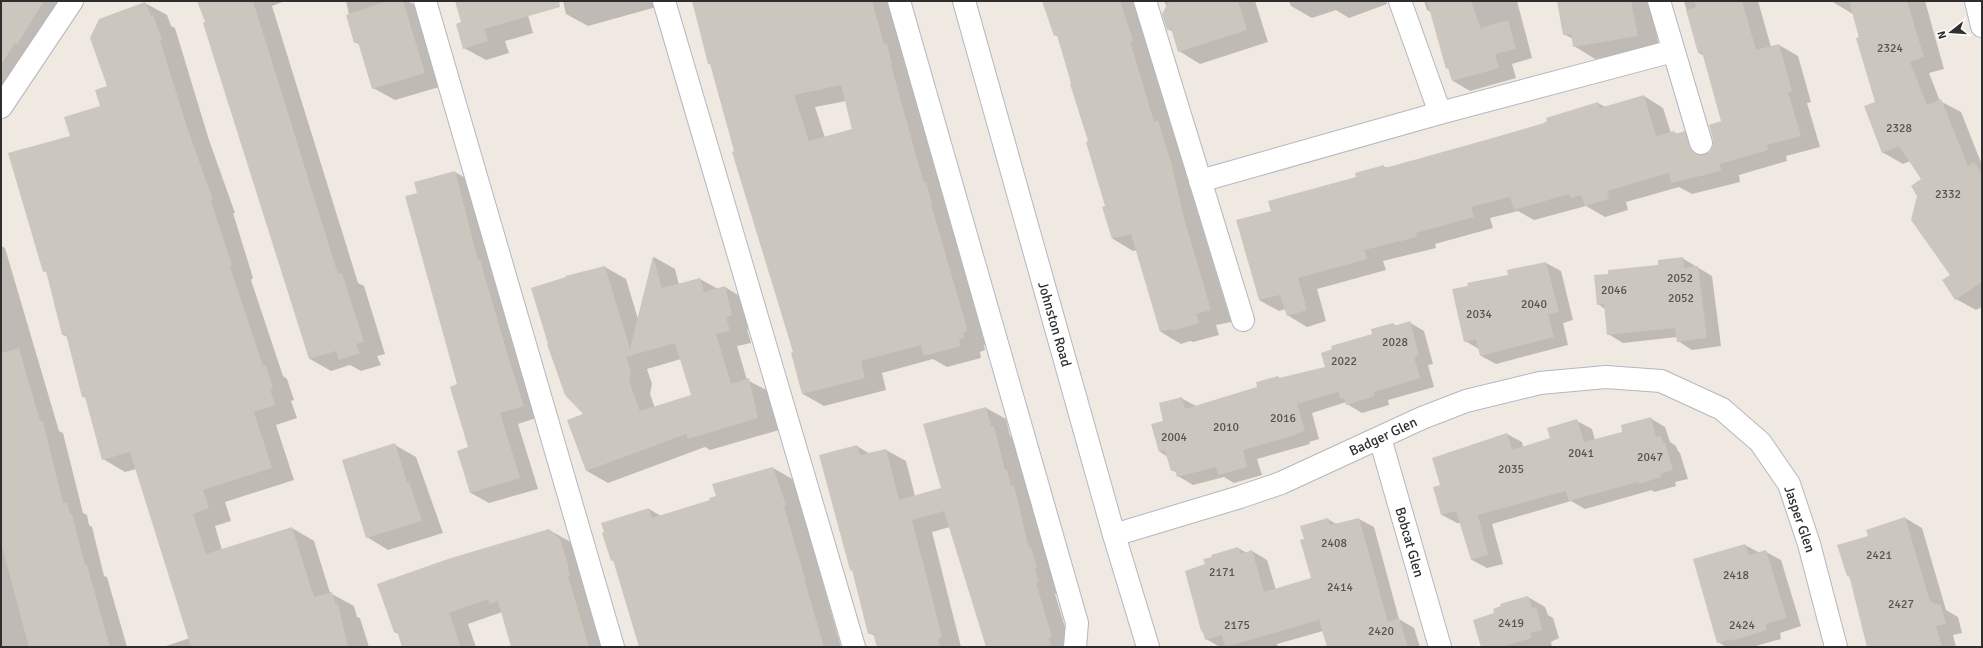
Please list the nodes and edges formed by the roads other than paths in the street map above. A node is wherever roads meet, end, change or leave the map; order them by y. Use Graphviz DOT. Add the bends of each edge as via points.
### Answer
graph roads {
  1 [pos="72,1"];
  2 [pos="425,1"];
  3 [pos="664,1"];
  4 [pos="898,1"];
  5 [pos="964,1"];
  6 [pos="1145,1"];
  7 [pos="1400,1"];
  8 [pos="1659,1"];
  9 [pos="1976,1"];
  10 [pos="1982,26"];
  11 [pos="1673,50"];
  12 [pos="1,107"];
  13 [pos="1440,113"];
  14 [pos="1701,143"];
  15 [pos="1200,181"];
  16 [pos="1243,320"];
  17 [pos="1661,381"];
  18 [pos="1380,438"];
  19 [pos="1114,535"];
  20 [pos="613,647"];
  21 [pos="854,647"];
  22 [pos="1075,647"];
  23 [pos="1148,647"];
  24 [pos="1440,647"];
  25 [pos="1836,647"];
  1 -- 12 [label="street"];
  2 -- 20 [label="street"];
  3 -- 21 [label="street"];
  4 -- 22 [label="street" via="1077,623"];
  5 -- 19 [label="street, Johnston Road"];
  6 -- 15 [label="street"];
  7 -- 13 [label="street"];
  8 -- 11 [label="street"];
  9 -- 10 [label="street"];
  11 -- 13 [label="street"];
  11 -- 14 [label="street"];
  13 -- 15 [label="street"];
  15 -- 16 [label="street"];
  17 -- 18 [label="street, Badger Glen" via="1606,378 1540,383 1466,401"];
  17 -- 25 [label="street, Jasper Glen" via="1722,409 1760,442 1789,484 1809,544"];
  18 -- 19 [label="street, Badger Glen" via="1281,483"];
  18 -- 24 [label="street, Bobcat Glen"];
  19 -- 23 [label="street, Johnston Road"];
}
